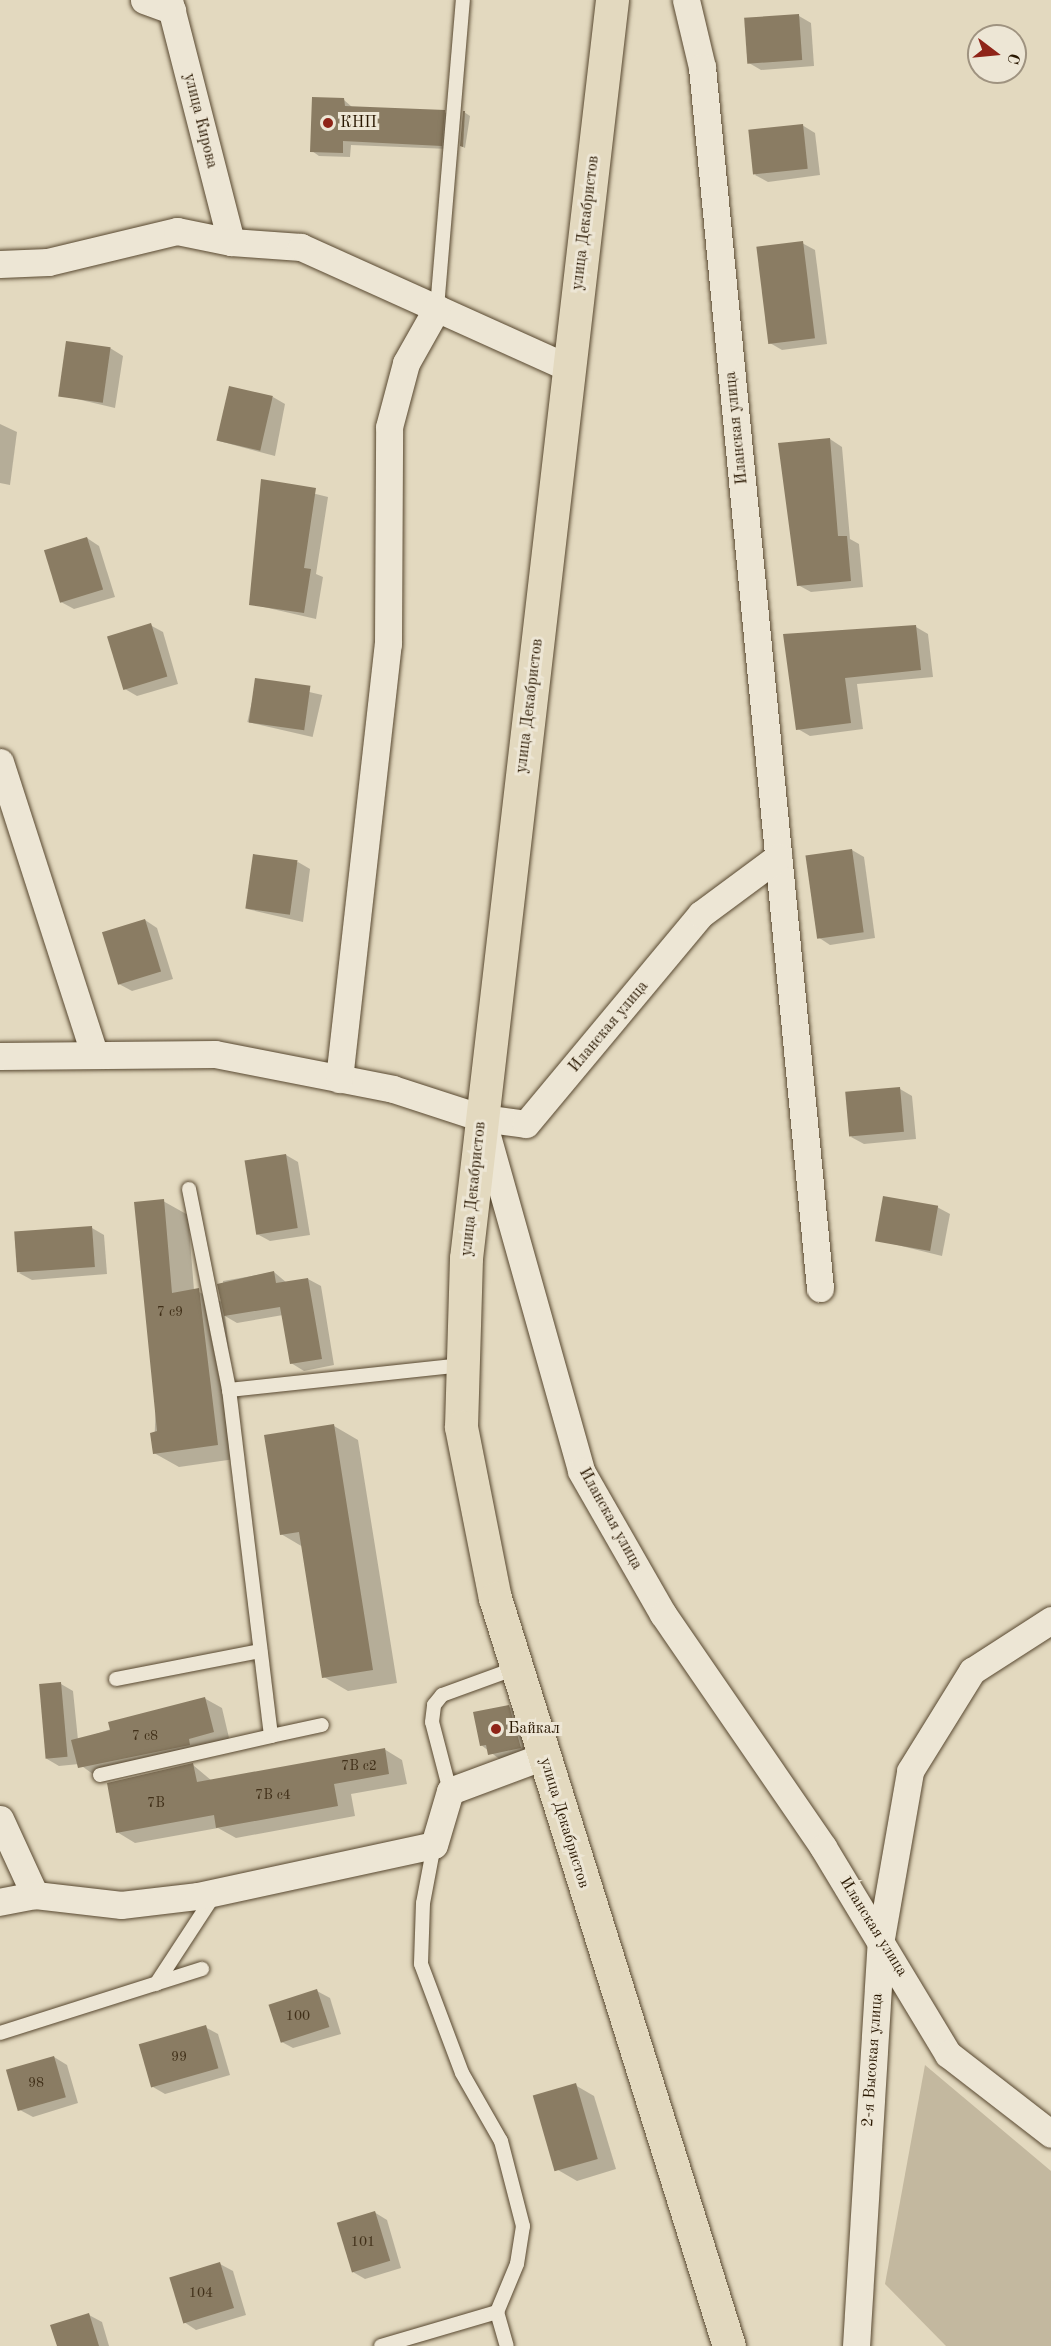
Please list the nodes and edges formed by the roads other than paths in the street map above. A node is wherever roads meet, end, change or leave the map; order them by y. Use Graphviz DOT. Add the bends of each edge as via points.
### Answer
graph roads {
  1 [pos="144,0"];
  2 [pos="463,0"];
  3 [pos="612,0"];
  4 [pos="686,0"];
  5 [pos="170,5"];
  6 [pos="231,242"];
  7 [pos="0,264"];
  8 [pos="436,308"];
  9 [pos="569,368"];
  10 [pos="0,762"];
  11 [pos="778,857"];
  12 [pos="93,1053"];
  13 [pos="0,1056"];
  14 [pos="339,1078"];
  15 [pos="482,1118"];
  16 [pos="189,1189"];
  17 [pos="820,1288"];
  18 [pos="463,1365"];
  19 [pos="229,1390"];
  20 [pos="1051,1620"];
  21 [pos="260,1651"];
  22 [pos="516,1668"];
  23 [pos="116,1679"];
  24 [pos="322,1725"];
  25 [pos="271,1736"];
  26 [pos="544,1756"];
  27 [pos="100,1775"];
  28 [pos="450,1791"];
  29 [pos="0,1819"];
  30 [pos="434,1845"];
  31 [pos="216,1892"];
  32 [pos="35,1895"];
  33 [pos="0,1902"];
  34 [pos="881,1938"];
  35 [pos="202,1970"];
  36 [pos="156,1984"];
  37 [pos="0,2032"];
  38 [pos="1051,2134"];
  39 [pos="497,2312"];
  40 [pos="381,2346"];
  41 [pos="507,2346"];
  42 [pos="729,2346"];
  43 [pos="856,2346"];
  1 -- 5 [label="street"];
  2 -- 8 [label="lane"];
  3 -- 9 [label="main road, улица Декабристов"];
  4 -- 11 [label="street, Иланская улица" via="702,67"];
  5 -- 6 [label="street, улица Кирова"];
  6 -- 7 [label="street" via="177,231 48,262"];
  6 -- 8 [label="street" via="301,247"];
  8 -- 9 [label="street"];
  8 -- 14 [label="street" via="405,363 389,427 388,644"];
  9 -- 15 [label="main road, улица Декабристов"];
  10 -- 12 [label="street"];
  11 -- 15 [label="street, Иланская улица" via="701,914 526,1124"];
  11 -- 17 [label="street, Иланская улица"];
  12 -- 13 [label="street"];
  12 -- 14 [label="street" via="215,1054"];
  14 -- 15 [label="street"];
  15 -- 18 [label="main road, улица Декабристов" via="466,1258"];
  15 -- 34 [label="street, Иланская улица" via="581,1471 663,1614"];
  16 -- 19 [label="lane"];
  18 -- 19 [label="lane"];
  18 -- 22 [label="main road, улица Декабристов" via="461,1427 495,1598"];
  19 -- 21 [label="lane"];
  20 -- 34 [label="street, 2-я Высокая улица" via="972,1671 910,1771"];
  21 -- 23 [label="lane"];
  21 -- 25 [label="lane"];
  22 -- 26 [label="main road, улица Декабристов"];
  22 -- 28 [label="lane" via="442,1695 434,1705 432,1722"];
  24 -- 25 [label="lane"];
  25 -- 27 [label="lane"];
  26 -- 28 [label="street"];
  26 -- 42 [label="main road, улица Декабристов"];
  28 -- 30 [label="street"];
  29 -- 32 [label="street"];
  30 -- 31 [label="street"];
  30 -- 39 [label="lane" via="423,1903 421,1964 462,2073 501,2141 523,2226 517,2264"];
  31 -- 32 [label="street" via="121,1905"];
  31 -- 36 [label="lane"];
  32 -- 33 [label="street"];
  34 -- 38 [label="street, Иланская улица" via="948,2054"];
  34 -- 43 [label="street, 2-я Высокая улица"];
  35 -- 36 [label="lane"];
  36 -- 37 [label="lane"];
  39 -- 40 [label="lane"];
  39 -- 41 [label="lane"];
}
